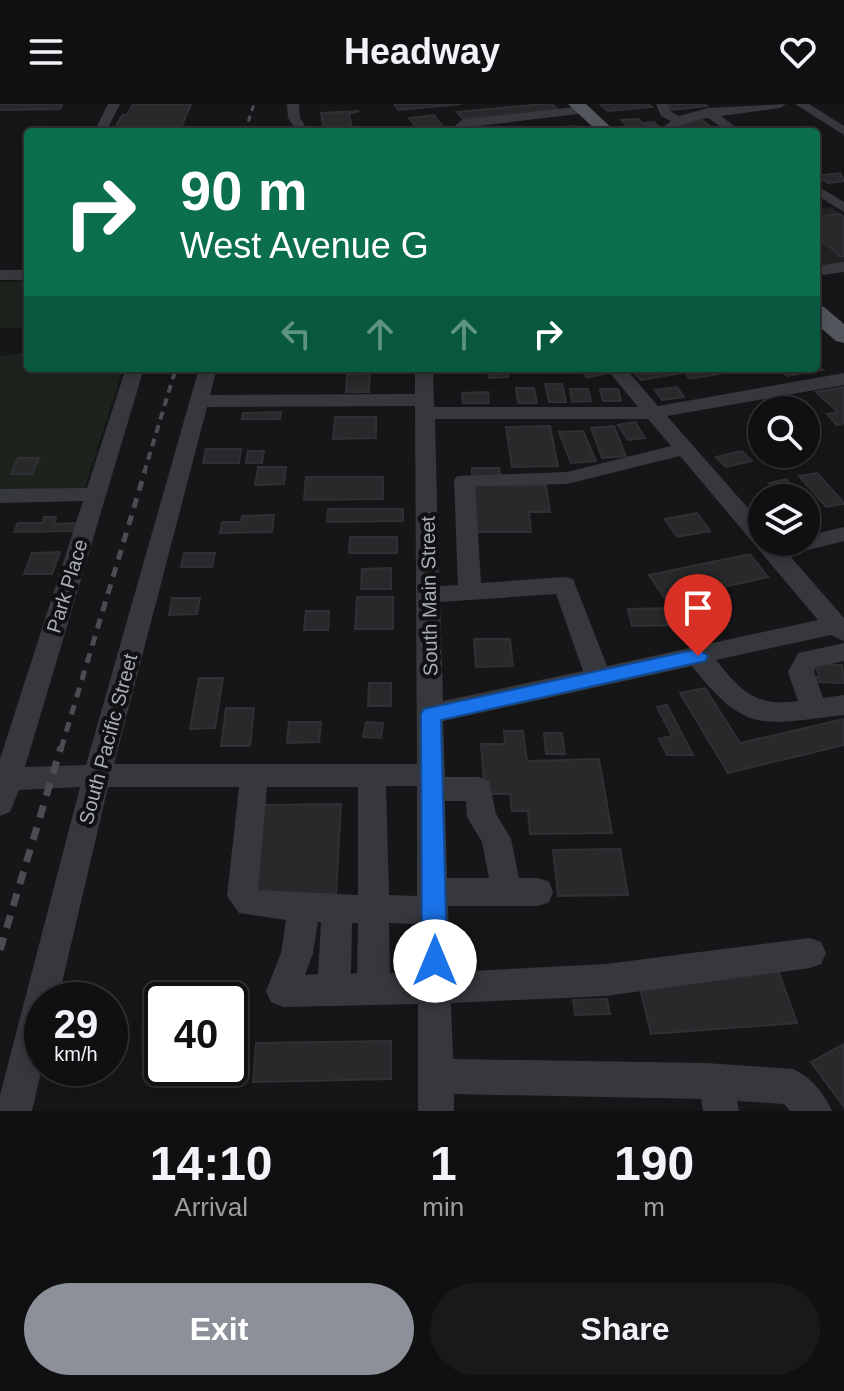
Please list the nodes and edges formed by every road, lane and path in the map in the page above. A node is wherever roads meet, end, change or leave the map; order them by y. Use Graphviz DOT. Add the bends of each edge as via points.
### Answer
graph roads {
  1 [pos="114,104"];
  2 [pos="662,104"];
  3 [pos="780,104"];
  4 [pos="801,104"];
  5 [pos="297,105"];
  6 [pos="584,111"];
  7 [pos="708,112"];
  8 [pos="673,127"];
  9 [pos="102,128"];
  10 [pos="300,128"];
  11 [pos="463,128"];
  12 [pos="506,128"];
  13 [pos="603,128"];
  14 [pos="730,128"];
  15 [pos="844,131"];
  16 [pos="820,192"];
  17 [pos="820,204"];
  18 [pos="841,206"];
  19 [pos="844,267"];
  20 [pos="820,270"];
  21 [pos="0,275"];
  22 [pos="24,275"];
  23 [pos="820,318"];
  24 [pos="844,336"];
  25 [pos="134,372"];
  26 [pos="207,372"];
  27 [pos="424,372"];
  28 [pos="618,372"];
  29 [pos="844,379"];
  30 [pos="198,401"];
  31 [pos="425,407"];
  32 [pos="653,413"];
  33 [pos="683,449"];
  34 [pos="95,494"];
  35 [pos="0,496"];
  36 [pos="748,526"];
  37 [pos="844,534"];
  38 [pos="820,540"];
  39 [pos="774,556"];
  40 [pos="470,593"];
  41 [pos="429,595"];
  42 [pos="840,630"];
  43 [pos="844,652"];
  44 [pos="698,656"];
  45 [pos="599,679"];
  46 [pos="844,705"];
  47 [pos="814,709"];
  48 [pos="431,714"];
  49 [pos="372,776"];
  50 [pos="254,777"];
  51 [pos="96,778"];
  52 [pos="433,782"];
  53 [pos="3,788"];
  54 [pos="434,901"];
  55 [pos="373,908"];
  56 [pos="321,909"];
  57 [pos="810,953"];
  58 [pos="435,987"];
  59 [pos="374,989"];
  60 [pos="334,990"];
  61 [pos="436,1076"];
  62 [pos="719,1097"];
  63 [pos="14,1111"];
  64 [pos="436,1111"];
  65 [pos="814,1111"];
  1 -- 9 [label="street"];
  2 -- 8 [label="street"];
  3 -- 7 [label="street"];
  4 -- 15 [label="street"];
  5 -- 10 [label="street" via="294,118"];
  6 -- 11 [label="street" via="462,124"];
  6 -- 12 [label="street"];
  6 -- 13 [label="main road"];
  7 -- 8 [label="street"];
  7 -- 14 [label="street"];
  16 -- 18 [label="street"];
  17 -- 18 [label="street"];
  19 -- 20 [label="street"];
  21 -- 22 [label="street"];
  23 -- 24 [label="main road"];
  25 -- 34 [label="street, Park Place"];
  26 -- 30 [label="street, South Pacific Street"];
  27 -- 31 [label="street, South Main Street"];
  28 -- 32 [label="street"];
  29 -- 32 [label="street"];
  30 -- 31 [label="street"];
  30 -- 51 [label="street, South Pacific Street"];
  31 -- 32 [label="street"];
  31 -- 41 [label="street, South Main Street"];
  32 -- 33 [label="street"];
  33 -- 36 [label="street"];
  33 -- 40 [label="street" via="567,478 464,480"];
  34 -- 35 [label="street"];
  34 -- 53 [label="street, Park Place"];
  37 -- 38 [label="street"];
  39 -- 42 [label="street"];
  40 -- 41 [label="street"];
  40 -- 45 [label="street" via="565,585"];
  41 -- 48 [label="street, South Main Street"];
  42 -- 44 [label="street"];
  43 -- 47 [label="street" via="807,660 801,672"];
  44 -- 45 [label="street"];
  44 -- 47 [label="street" via="718,681 757,711"];
  45 -- 48 [label="street"];
  46 -- 47 [label="street"];
  48 -- 52 [label="street, South Main Street"];
  49 -- 50 [label="street"];
  49 -- 52 [label="street"];
  49 -- 55 [label="street"];
  50 -- 51 [label="street"];
  50 -- 56 [label="street" via="242,896 250,903"];
  51 -- 53 [label="street" via="51,776"];
  51 -- 63 [label="street, South Pacific Street"];
  52 -- 54 [label="street, South Main Street"];
  52 -- 54 [label="street" via="479,789 482,817 523,892"];
  54 -- 55 [label="street"];
  54 -- 58 [label="street, South Main Street"];
  55 -- 56 [label="street"];
  55 -- 59 [label="street"];
  56 -- 60 [label="street"];
  56 -- 60 [label="street" via="283,991"];
  57 -- 58 [label="street" via="606,980"];
  58 -- 59 [label="street"];
  58 -- 61 [label="street, South Main Street"];
  59 -- 60 [label="street"];
  61 -- 62 [label="street"];
  61 -- 64 [label="street, South Main Street"];
  62 -- 65 [label="street" via="793,1087"];
}
